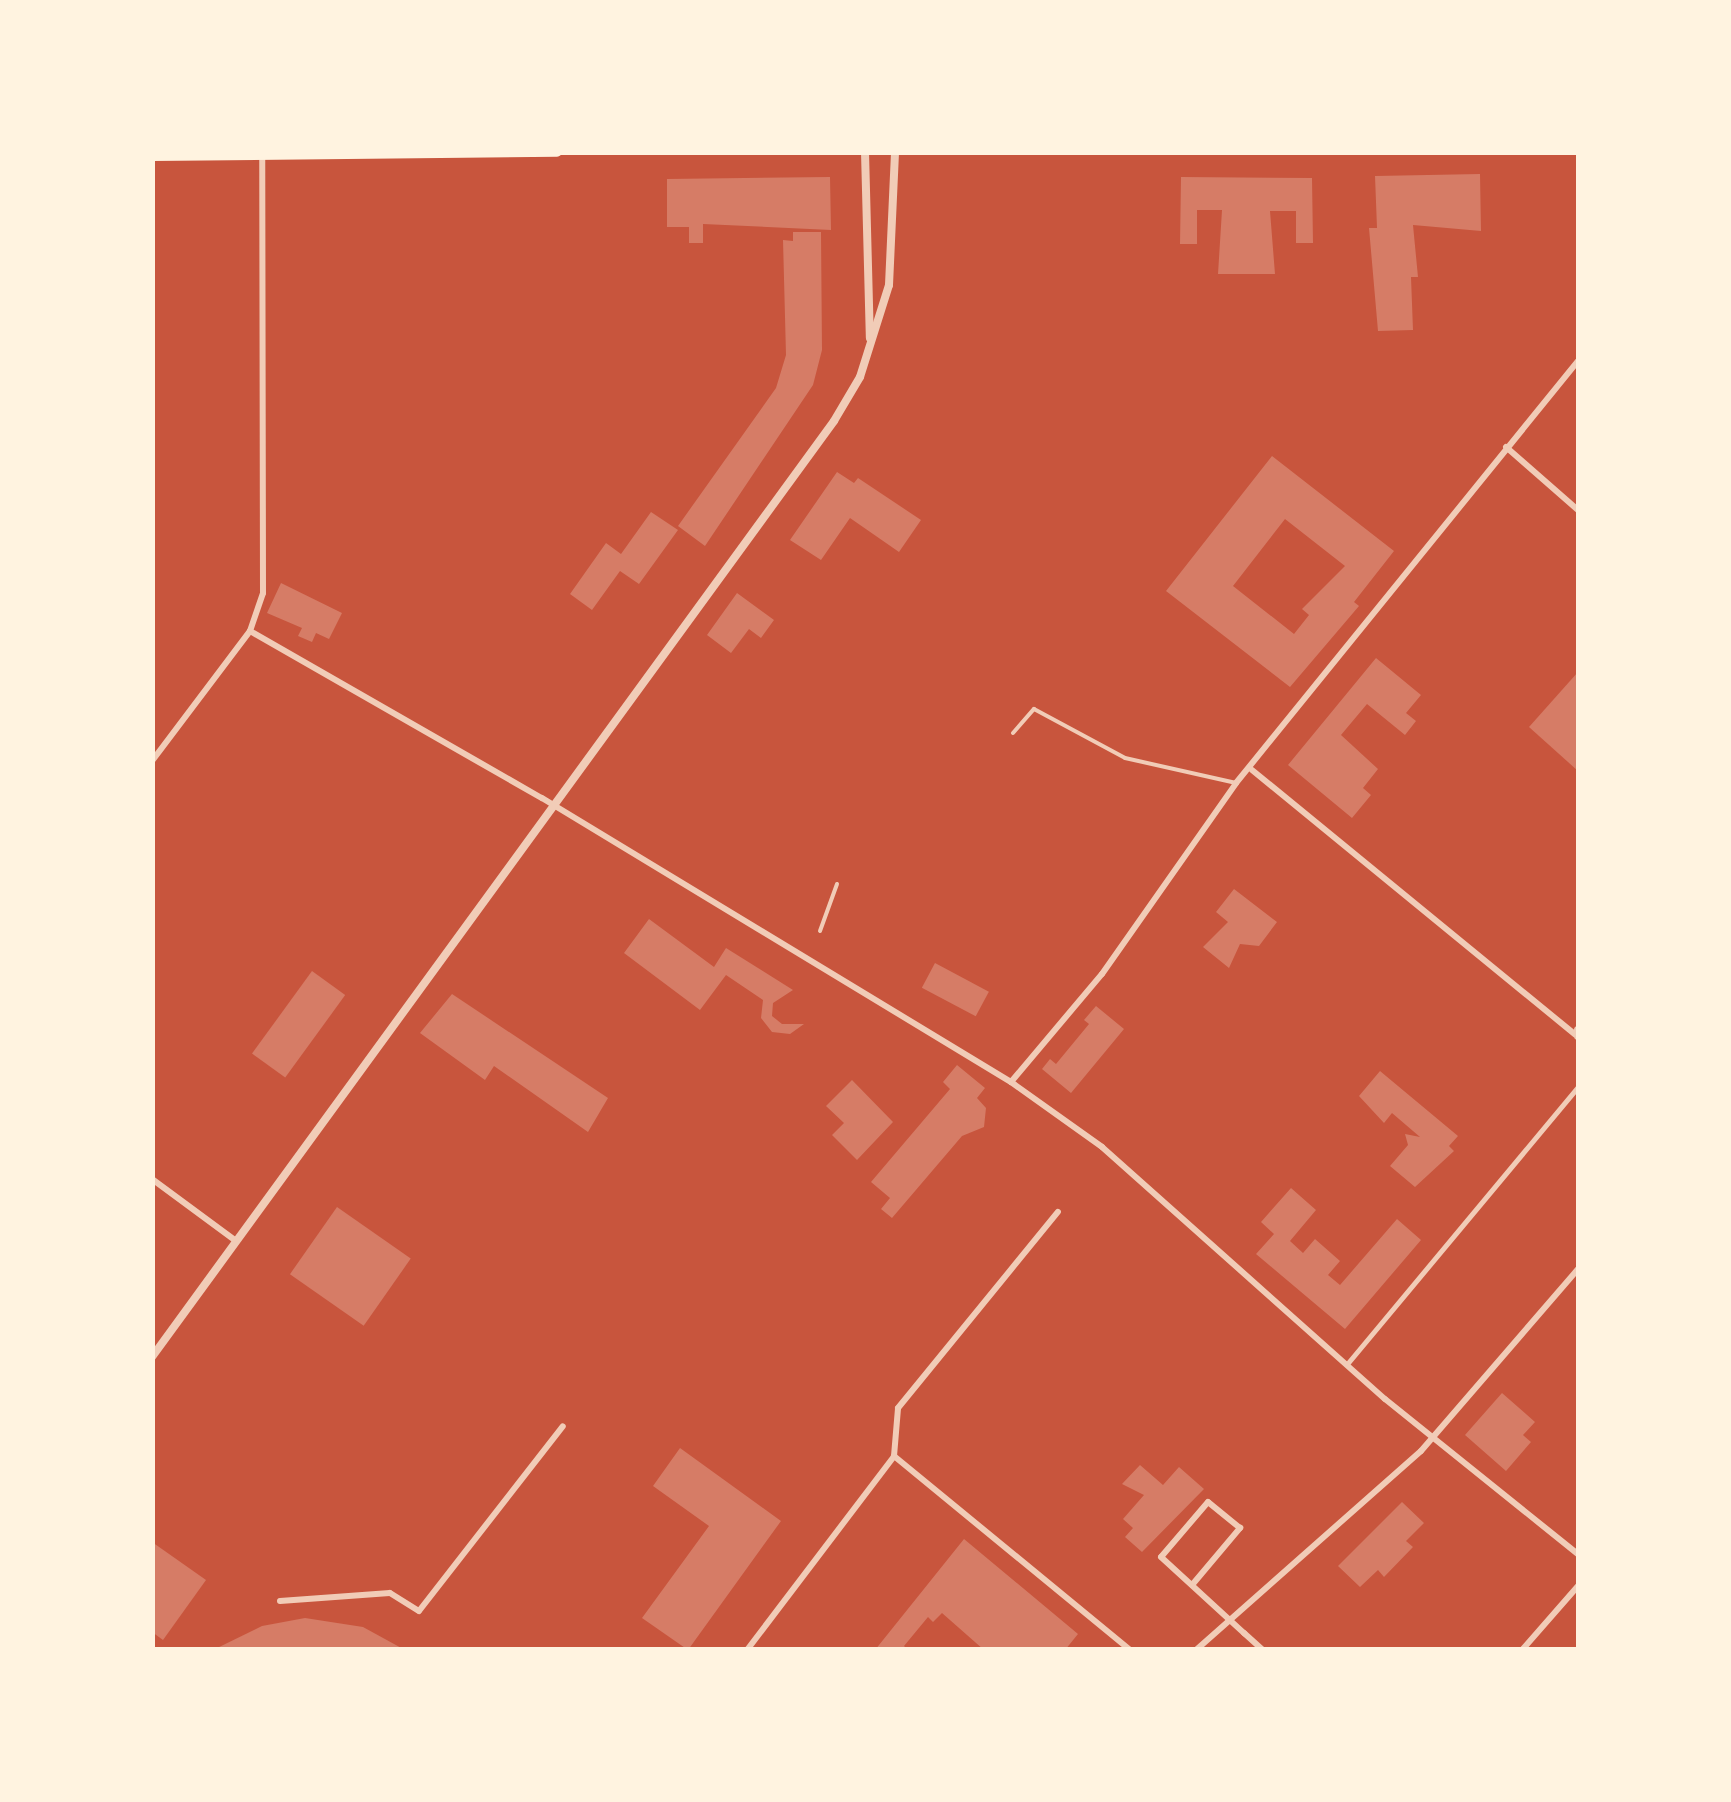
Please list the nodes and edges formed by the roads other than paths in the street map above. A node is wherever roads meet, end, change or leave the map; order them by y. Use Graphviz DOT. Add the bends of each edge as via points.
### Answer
graph roads {
  1 [pos="557,152"];
  2 [pos="865,152"];
  3 [pos="894,152"];
  4 [pos="262,155"];
  5 [pos="152,156"];
  6 [pos="870,348"];
  7 [pos="1578,362"];
  8 [pos="1506,447"];
  9 [pos="1578,510"];
  10 [pos="250,631"];
  11 [pos="1013,733"];
  12 [pos="152,761"];
  13 [pos="1252,770"];
  14 [pos="1236,783"];
  15 [pos="553,807"];
  16 [pos="838,884"];
  17 [pos="820,930"];
  18 [pos="1577,1033"];
  19 [pos="1012,1082"];
  20 [pos="1578,1087"];
  21 [pos="152,1179"];
  22 [pos="1058,1212"];
  23 [pos="236,1242"];
  24 [pos="1578,1269"];
  25 [pos="152,1357"];
  26 [pos="1347,1364"];
  27 [pos="562,1426"];
  28 [pos="1434,1438"];
  29 [pos="894,1456"];
  30 [pos="1578,1554"];
  31 [pos="1192,1586"];
  32 [pos="1578,1586"];
  33 [pos="280,1601"];
  34 [pos="1230,1620"];
  35 [pos="747,1650"];
  36 [pos="1130,1650"];
  37 [pos="1196,1650"];
  38 [pos="1264,1650"];
  39 [pos="1522,1650"];
  1 -- 4 [label="main road"];
  2 -- 6 [label="street"];
  3 -- 6 [label="street" via="889,284"];
  4 -- 5 [label="main road"];
  4 -- 10 [label="street" via="265,580"];
  6 -- 15 [label="street" via="814,450"];
  7 -- 8 [label="street"];
  8 -- 9 [label="street"];
  8 -- 13 [label="street"];
  10 -- 12 [label="street"];
  10 -- 15 [label="street"];
  11 -- 14 [label="lane" via="1034,709 1125,758"];
  13 -- 14 [label="street"];
  13 -- 18 [label="street"];
  14 -- 19 [label="street" via="1102,974"];
  15 -- 19 [label="street"];
  15 -- 23 [label="street"];
  16 -- 17 [label="lane"];
  19 -- 26 [label="street" via="1102,1147"];
  20 -- 26 [label="street"];
  21 -- 23 [label="street"];
  22 -- 29 [label="street" via="898,1408"];
  23 -- 25 [label="street"];
  24 -- 28 [label="street"];
  26 -- 28 [label="street"];
  27 -- 33 [label="street" via="420,1612 390,1593"];
  28 -- 30 [label="street"];
  28 -- 34 [label="street"];
  29 -- 35 [label="street"];
  29 -- 36 [label="street"];
  31 -- 31 [label="street" via="1161,1557 1208,1502 1240,1528"];
  31 -- 34 [label="street"];
  32 -- 39 [label="street"];
  34 -- 37 [label="street"];
  34 -- 38 [label="street"];
}
